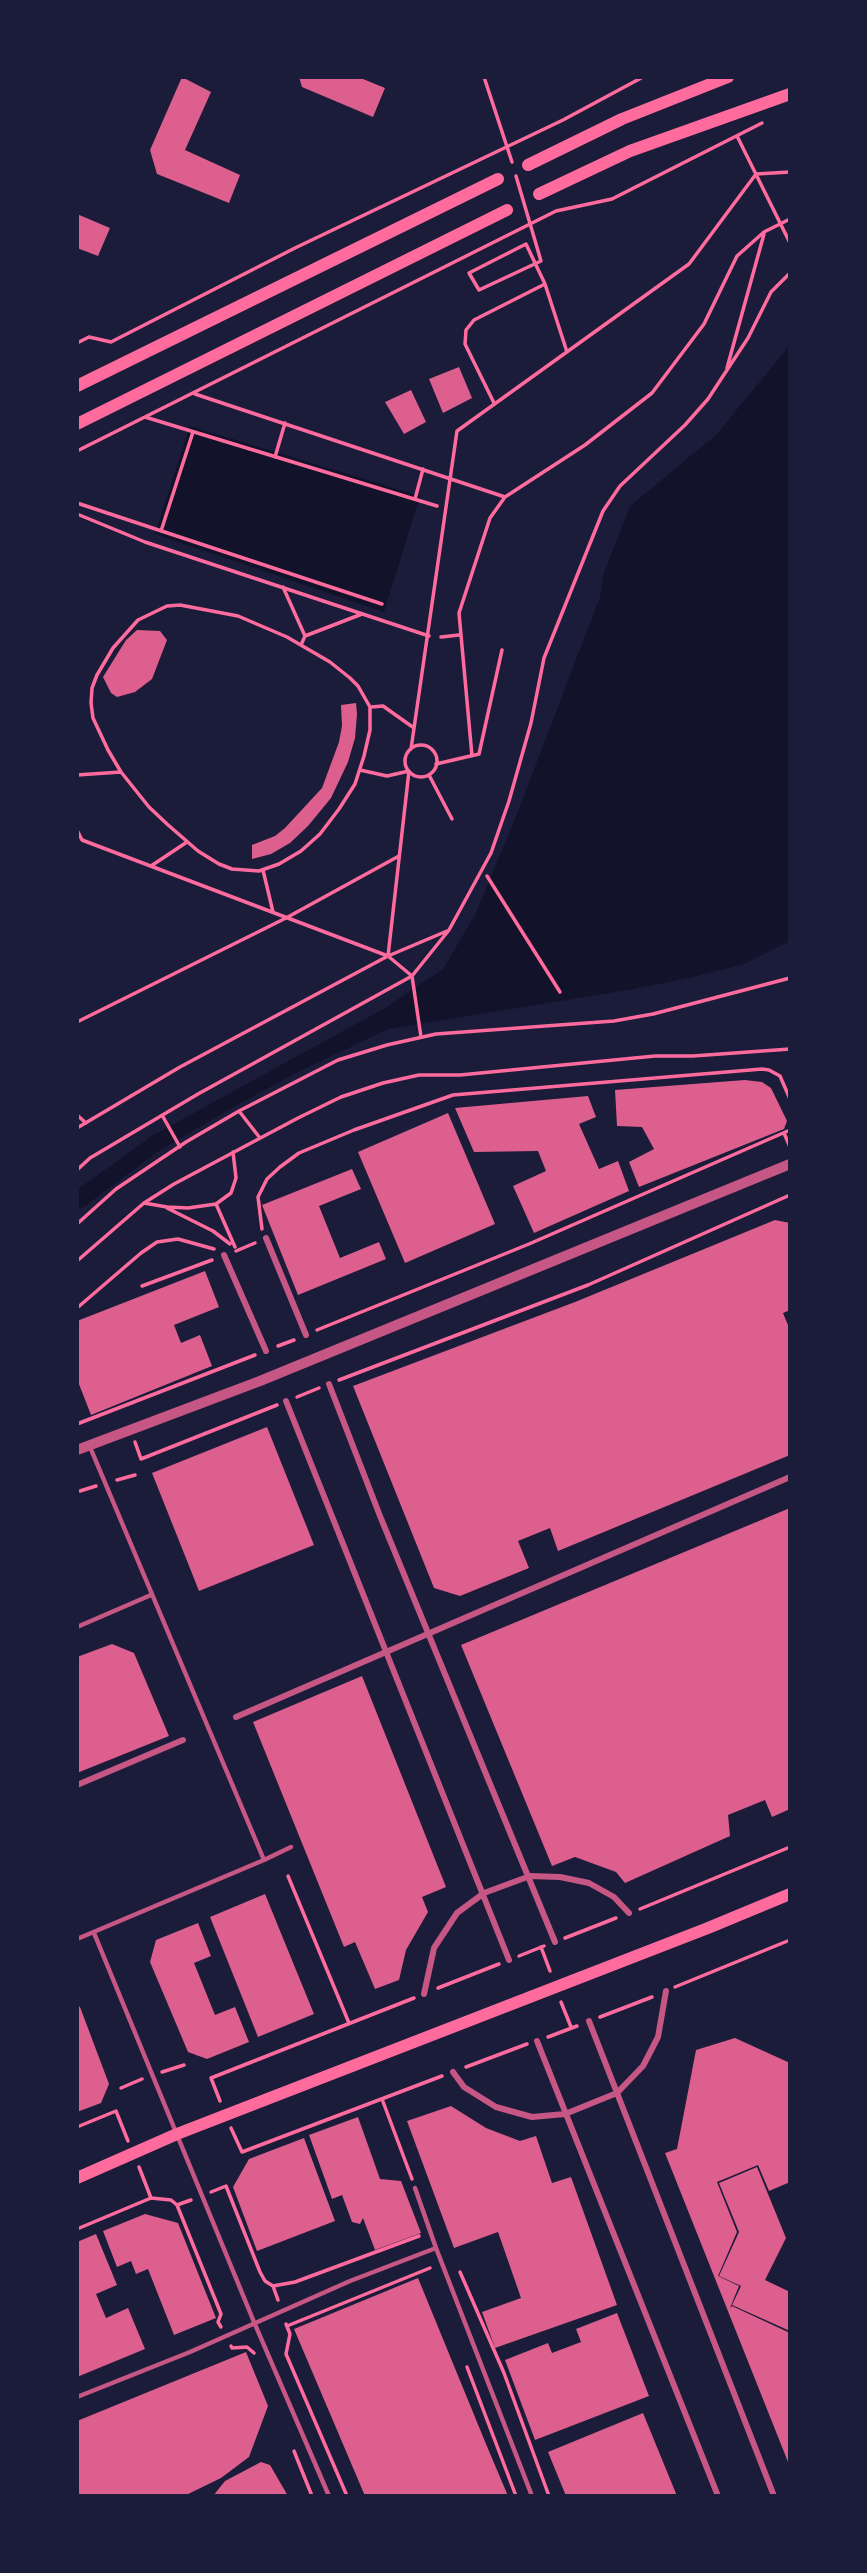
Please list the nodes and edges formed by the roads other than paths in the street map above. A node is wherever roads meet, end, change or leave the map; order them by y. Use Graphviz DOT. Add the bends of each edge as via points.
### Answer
graph roads {
  1 [pos="728,77"];
  2 [pos="790,94"];
  3 [pos="528,165"];
  4 [pos="498,179"];
  5 [pos="538,194"];
  6 [pos="507,210"];
  7 [pos="77,386"];
  8 [pos="77,424"];
  9 [pos="790,1164"];
  10 [pos="265,1238"];
  11 [pos="225,1255"];
  12 [pos="306,1335"];
  13 [pos="266,1351"];
  14 [pos="329,1384"];
  15 [pos="286,1401"];
  16 [pos="90,1446"];
  17 [pos="77,1450"];
  18 [pos="790,1477"];
  19 [pos="151,1595"];
  20 [pos="77,1628"];
  21 [pos="429,1632"];
  22 [pos="387,1651"];
  23 [pos="236,1717"];
  24 [pos="183,1740"];
  25 [pos="77,1785"];
  26 [pos="291,1847"];
  27 [pos="264,1860"];
  28 [pos="530,1876"];
  29 [pos="484,1893"];
  30 [pos="790,1894"];
  31 [pos="629,1913"];
  32 [pos="93,1933"];
  33 [pos="77,1939"];
  34 [pos="555,1942"];
  35 [pos="509,1960"];
  36 [pos="666,1992"];
  37 [pos="424,1994"];
  38 [pos="589,2021"];
  39 [pos="537,2041"];
  40 [pos="453,2072"];
  41 [pos="617,2093"];
  42 [pos="565,2114"];
  43 [pos="177,2134"];
  44 [pos="77,2178"];
  45 [pos="415,2188"];
  46 [pos="436,2248"];
  47 [pos="254,2322"];
  48 [pos="77,2398"];
  49 [pos="329,2496"];
  50 [pos="532,2496"];
  51 [pos="718,2496"];
  52 [pos="774,2496"];
  1 -- 3 [label="main road" via="622,119"];
  2 -- 5 [label="main road" via="630,151"];
  4 -- 7 [label="main road"];
  6 -- 8 [label="main road"];
  9 -- 16 [label="street"];
  10 -- 12 [label="street"];
  11 -- 13 [label="street"];
  14 -- 21 [label="street"];
  15 -- 22 [label="street"];
  16 -- 17 [label="street"];
  16 -- 19 [label="lane"];
  18 -- 21 [label="street"];
  19 -- 20 [label="lane"];
  19 -- 27 [label="lane"];
  21 -- 22 [label="street"];
  21 -- 28 [label="street"];
  22 -- 23 [label="street"];
  22 -- 29 [label="street"];
  24 -- 25 [label="street"];
  26 -- 27 [label="lane"];
  27 -- 32 [label="lane"];
  28 -- 29 [label="street"];
  28 -- 31 [label="street" via="589,1883 614,1897"];
  28 -- 34 [label="street"];
  29 -- 35 [label="street"];
  29 -- 37 [label="street" via="457,1913 434,1948"];
  30 -- 43 [label="main road"];
  32 -- 33 [label="lane"];
  32 -- 43 [label="lane"];
  36 -- 41 [label="street" via="658,2037 643,2066"];
  38 -- 41 [label="street"];
  39 -- 42 [label="street"];
  40 -- 42 [label="street" via="464,2087 496,2107 532,2117"];
  41 -- 42 [label="street"];
  41 -- 52 [label="street"];
  42 -- 51 [label="street"];
  43 -- 44 [label="main road"];
  43 -- 47 [label="lane"];
  45 -- 46 [label="lane"];
  46 -- 47 [label="lane"];
  46 -- 50 [label="lane"];
  47 -- 48 [label="lane"];
  47 -- 49 [label="lane"];
}
